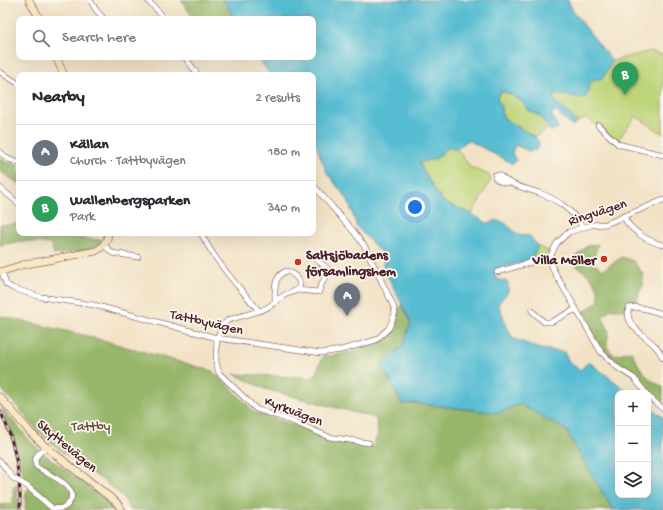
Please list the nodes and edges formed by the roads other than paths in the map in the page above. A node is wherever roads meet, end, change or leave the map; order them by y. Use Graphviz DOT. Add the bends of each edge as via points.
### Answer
graph roads {
  1 [pos="29,0"];
  2 [pos="90,0"];
  3 [pos="147,0"];
  4 [pos="38,16"];
  5 [pos="101,16"];
  6 [pos="162,16"];
  7 [pos="57,60"];
  8 [pos="187,60"];
  9 [pos="0,72"];
  10 [pos="63,72"];
  11 [pos="196,72"];
  12 [pos="16,82"];
  13 [pos="598,125"];
  14 [pos="0,152"];
  15 [pos="663,155"];
  16 [pos="16,162"];
  17 [pos="508,183"];
  18 [pos="0,188"];
  19 [pos="316,189"];
  20 [pos="663,200"];
  21 [pos="16,201"];
  22 [pos="623,216"];
  23 [pos="582,227"];
  24 [pos="107,236"];
  25 [pos="203,236"];
  26 [pos="104,245"];
  27 [pos="663,245"];
  28 [pos="310,254"];
  29 [pos="138,257"];
  30 [pos="549,259"];
  31 [pos="1,272"];
  32 [pos="497,272"];
  33 [pos="296,290"];
  34 [pos="275,303"];
  35 [pos="576,309"];
  36 [pos="259,311"];
  37 [pos="532,311"];
  38 [pos="663,314"];
  39 [pos="217,338"];
  40 [pos="663,358"];
  41 [pos="644,390"];
  42 [pos="0,397"];
  43 [pos="651,399"];
  44 [pos="663,409"];
  45 [pos="369,443"];
  46 [pos="46,447"];
  47 [pos="0,461"];
  48 [pos="122,510"];
  1 -- 4 [label="street"];
  2 -- 5 [label="street"];
  3 -- 6 [label="street"];
  7 -- 10 [label="street"];
  8 -- 11 [label="street"];
  9 -- 12 [label="street"];
  13 -- 15 [label="street" via="618,144"];
  14 -- 16 [label="street"];
  17 -- 23 [label="street" via="540,193 558,202"];
  18 -- 21 [label="street"];
  19 -- 39 [label="street, Tattbyvägen" via="365,246 393,305 395,313 389,328 376,340 321,353"];
  20 -- 22 [label="street, Ringvägen"];
  22 -- 23 [label="street, Ringvägen" via="606,224"];
  22 -- 27 [label="street" via="631,228"];
  23 -- 30 [label="street, Ringvägen" via="562,237"];
  24 -- 26 [label="street"];
  25 -- 36 [label="street" via="212,252"];
  26 -- 29 [label="street" via="112,253"];
  26 -- 31 [label="street" via="96,250 22,265"];
  28 -- 33 [label="street" via="328,269 328,272 319,292"];
  30 -- 32 [label="street"];
  30 -- 35 [label="street"];
  31 -- 39 [label="street, Tattbyvägen" via="6,284 20,291 62,301 94,305"];
  33 -- 34 [label="street, Kyrkvägen" via="284,295"];
  33 -- 34 [label="street" via="300,283 294,274 286,271 280,273 275,284"];
  34 -- 36 [label="street, Kyrkvägen"];
  35 -- 37 [label="street" via="551,322 544,322"];
  35 -- 41 [label="street" via="601,352 618,368 634,378"];
  36 -- 39 [label="street, Kyrkvägen" via="228,320 220,329"];
  38 -- 40 [label="street" via="635,307 629,308 627,313 633,325 656,346"];
  39 -- 45 [label="street, Kyrkvägen" via="216,362 219,373 256,409 329,437"];
  42 -- 46 [label="street, Skyttevägen"];
  43 -- 44 [label="street"];
  46 -- 47 [label="street, bridge" via="36,456 36,464 68,487 72,494 68,505 63,507 52,508 13,478"];
  46 -- 48 [label="street, Skyttevägen" via="116,502"];
}
